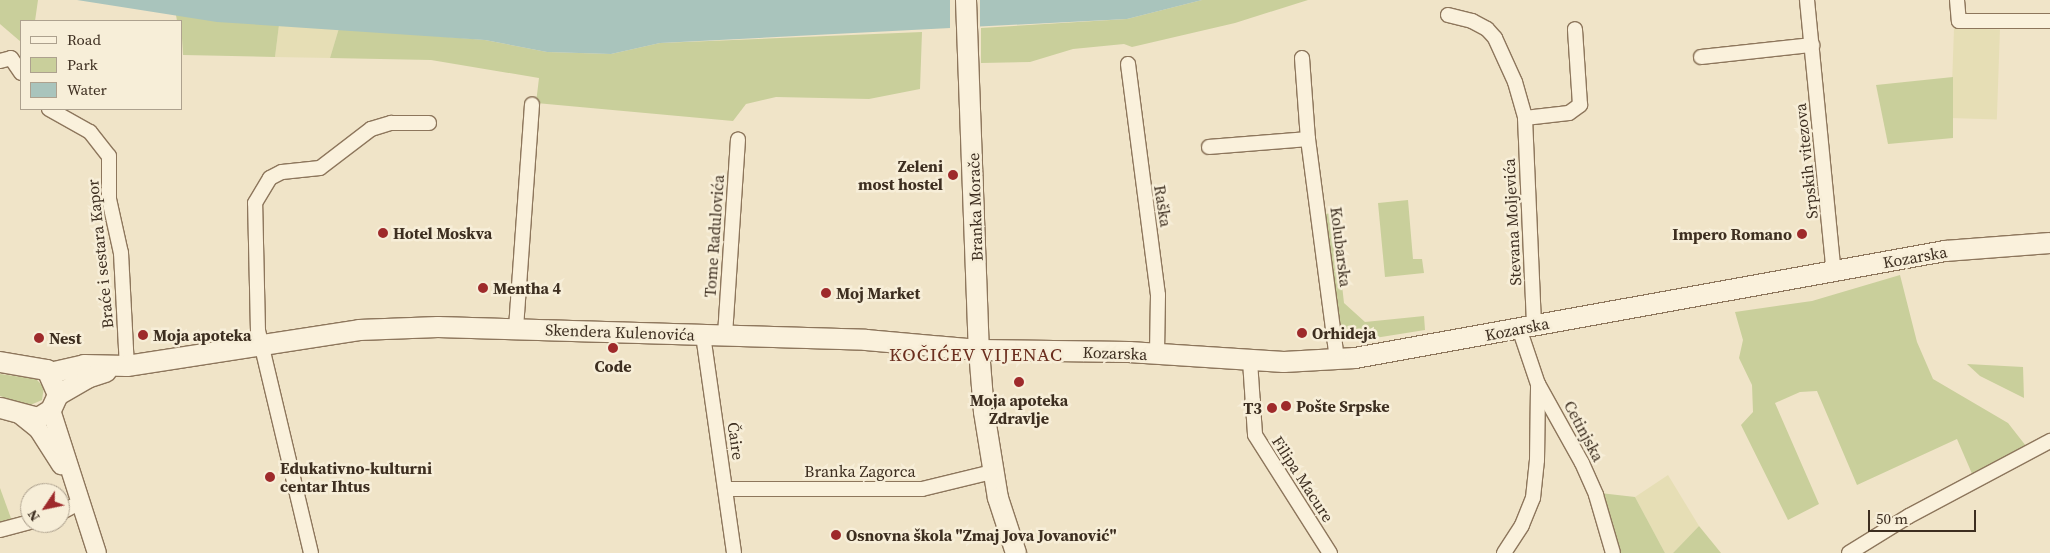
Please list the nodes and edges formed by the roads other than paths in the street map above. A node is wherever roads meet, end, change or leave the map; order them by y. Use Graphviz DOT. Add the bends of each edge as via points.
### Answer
graph roads {
  1 [pos="966,0"];
  2 [pos="1807,0"];
  3 [pos="1957,0"];
  4 [pos="1448,15"];
  5 [pos="2050,21"];
  6 [pos="1575,29"];
  7 [pos="1812,44"];
  8 [pos="1302,58"];
  9 [pos="1701,58"];
  10 [pos="5,60"];
  11 [pos="1128,64"];
  12 [pos="20,72"];
  13 [pos="532,105"];
  14 [pos="51,110"];
  15 [pos="1525,118"];
  16 [pos="430,123"];
  17 [pos="738,139"];
  18 [pos="1308,139"];
  19 [pos="1209,147"];
  20 [pos="2050,243"];
  21 [pos="1834,273"];
  22 [pos="1527,326"];
  23 [pos="516,328"];
  24 [pos="703,335"];
  25 [pos="725,335"];
  26 [pos="262,346"];
  27 [pos="979,350"];
  28 [pos="1157,354"];
  29 [pos="1337,359"];
  30 [pos="1250,361"];
  31 [pos="0,362"];
  32 [pos="125,366"];
  33 [pos="50,373"];
  34 [pos="1538,384"];
  35 [pos="54,402"];
  36 [pos="9,411"];
  37 [pos="2050,441"];
  38 [pos="992,472"];
  39 [pos="725,489"];
  40 [pos="77,496"];
  41 [pos="70,503"];
  42 [pos="20,525"];
  43 [pos="0,530"];
  44 [pos="97,553"];
  45 [pos="311,553"];
  46 [pos="734,553"];
  47 [pos="1016,553"];
  48 [pos="1330,553"];
  49 [pos="1504,553"];
  50 [pos="1613,553"];
  51 [pos="1849,553"];
  1 -- 27 [label="main road, Branka Morače"];
  2 -- 7 [label="street, Srpskih vitezova"];
  3 -- 5 [label="street" via="1960,21"];
  4 -- 15 [label="street, Stevana Moljevića" via="1472,21 1495,38 1515,82"];
  6 -- 15 [label="street" via="1580,105 1569,113"];
  7 -- 9 [label="street"];
  7 -- 21 [label="street, Srpskih vitezova"];
  8 -- 18 [label="street, Kolubarska"];
  10 -- 12 [label="street"];
  11 -- 28 [label="street, Raška" via="1158,295"];
  13 -- 23 [label="street"];
  14 -- 32 [label="street, Braće i sestara Kapor" via="90,132 109,156 109,199 121,253"];
  15 -- 22 [label="street, Stevana Moljevića"];
  16 -- 26 [label="street" via="391,123 371,129 320,168 282,172 263,186 253,209 258,331"];
  17 -- 25 [label="street, Tome Radulovića"];
  18 -- 19 [label="street"];
  18 -- 29 [label="street, Kolubarska"];
  20 -- 21 [label="main road, Kozarska" via="1945,251"];
  21 -- 22 [label="main road, Kozarska"];
  22 -- 29 [label="main road, Kozarska" via="1438,346"];
  22 -- 34 [label="street, Cetinjska"];
  23 -- 24 [label="main road, Skendera Kulenovića"];
  23 -- 26 [label="main road, Skendera Kulenovića" via="368,330"];
  24 -- 25 [label="main road, Skendera Kulenovića"];
  24 -- 39 [label="street, Čaire"];
  25 -- 27 [label="main road, Skendera Kulenovića" via="866,340"];
  26 -- 32 [label="main road, Skendera Kulenovića"];
  26 -- 45 [label="street"];
  27 -- 28 [label="main road, Kozarska"];
  27 -- 38 [label="main road, Branka Morače"];
  28 -- 30 [label="main road, Kozarska"];
  29 -- 30 [label="main road, Kozarska"];
  30 -- 48 [label="street, Filipa Macure" via="1255,435"];
  31 -- 33 [label="main road" via="35,366"];
  32 -- 33 [label="main road, Skendera Kulenovića" via="84,365"];
  32 -- 35 [label="main road, Skendera Kulenovića" via="87,378"];
  33 -- 35 [label="main road"];
  34 -- 49 [label="street" via="1533,498 1522,526"];
  34 -- 50 [label="street, Cetinjska" via="1582,463 1596,495"];
  35 -- 36 [label="main road, Skendera Kulenovića" via="38,418"];
  35 -- 40 [label="street"];
  36 -- 40 [label="street" via="45,438"];
  37 -- 51 [label="street" via="1909,516"];
  38 -- 39 [label="street, Branka Zagorca" via="922,489"];
  38 -- 47 [label="main road, Branka Morače"];
  39 -- 46 [label="street, Čaire"];
  40 -- 41 [label="street"];
  40 -- 44 [label="street"];
  42 -- 43 [label="street"];
}
